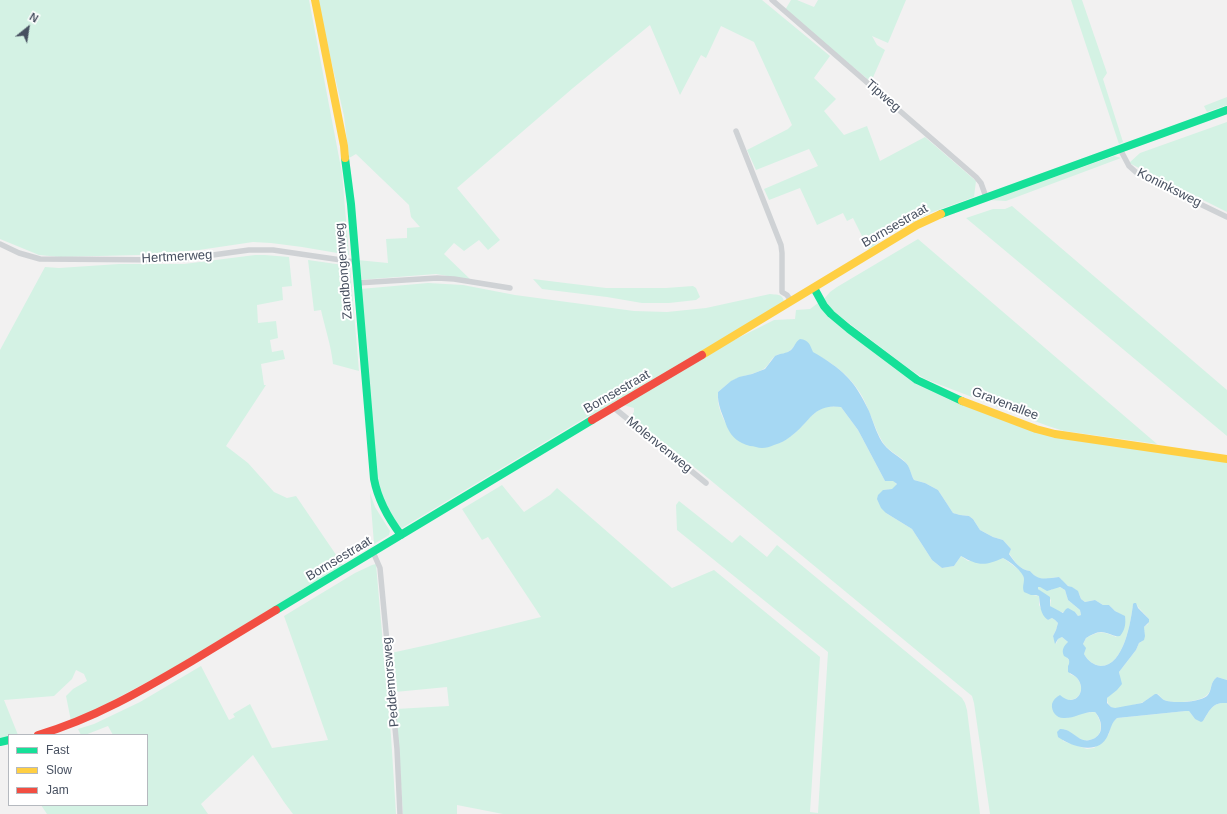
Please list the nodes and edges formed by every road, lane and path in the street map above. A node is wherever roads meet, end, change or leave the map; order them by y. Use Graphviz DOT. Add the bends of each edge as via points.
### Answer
graph roads {
  1 [pos="315,0"];
  2 [pos="772,0"];
  3 [pos="1227,110"];
  4 [pos="736,131"];
  5 [pos="1120,149"];
  6 [pos="986,197"];
  7 [pos="1227,217"];
  8 [pos="0,244"];
  9 [pos="355,262"];
  10 [pos="357,283"];
  11 [pos="510,288"];
  12 [pos="814,288"];
  13 [pos="791,301"];
  14 [pos="613,407"];
  15 [pos="1227,459"];
  16 [pos="706,483"];
  17 [pos="401,535"];
  18 [pos="373,552"];
  19 [pos="43,734"];
  20 [pos="400,814"];
  1 -- 9 [label="street, Zandbongenweg" via="344,146"];
  2 -- 6 [label="street, Tipweg" via="976,177"];
  3 -- 5 [label="street, Bornsestraat"];
  4 -- 13 [label="street" via="781,245 782,292"];
  5 -- 6 [label="street, Bornsestraat"];
  5 -- 7 [label="street, Koninksweg" via="1129,166 1138,174"];
  6 -- 12 [label="street, Bornsestraat" via="917,225"];
  8 -- 9 [label="street, Hertmerweg" via="19,254 40,260 171,260 249,250 273,250"];
  9 -- 10 [label="street, Zandbongenweg"];
  10 -- 11 [label="street" via="436,278"];
  10 -- 17 [label="street, Zandbongenweg" via="376,487 384,509"];
  12 -- 13 [label="street, Bornsestraat"];
  12 -- 15 [label="street, Gravenallee" via="824,306 849,329 917,380 967,403 1055,434"];
  13 -- 14 [label="street, Bornsestraat"];
  14 -- 16 [label="street, Molenvenweg"];
  14 -- 17 [label="street, Bornsestraat"];
  17 -- 18 [label="street, Bornsestraat"];
  18 -- 19 [label="street, Bornsestraat" via="166,677 74,723"];
  18 -- 20 [label="street, Peddemorsweg" via="380,568"];
}
